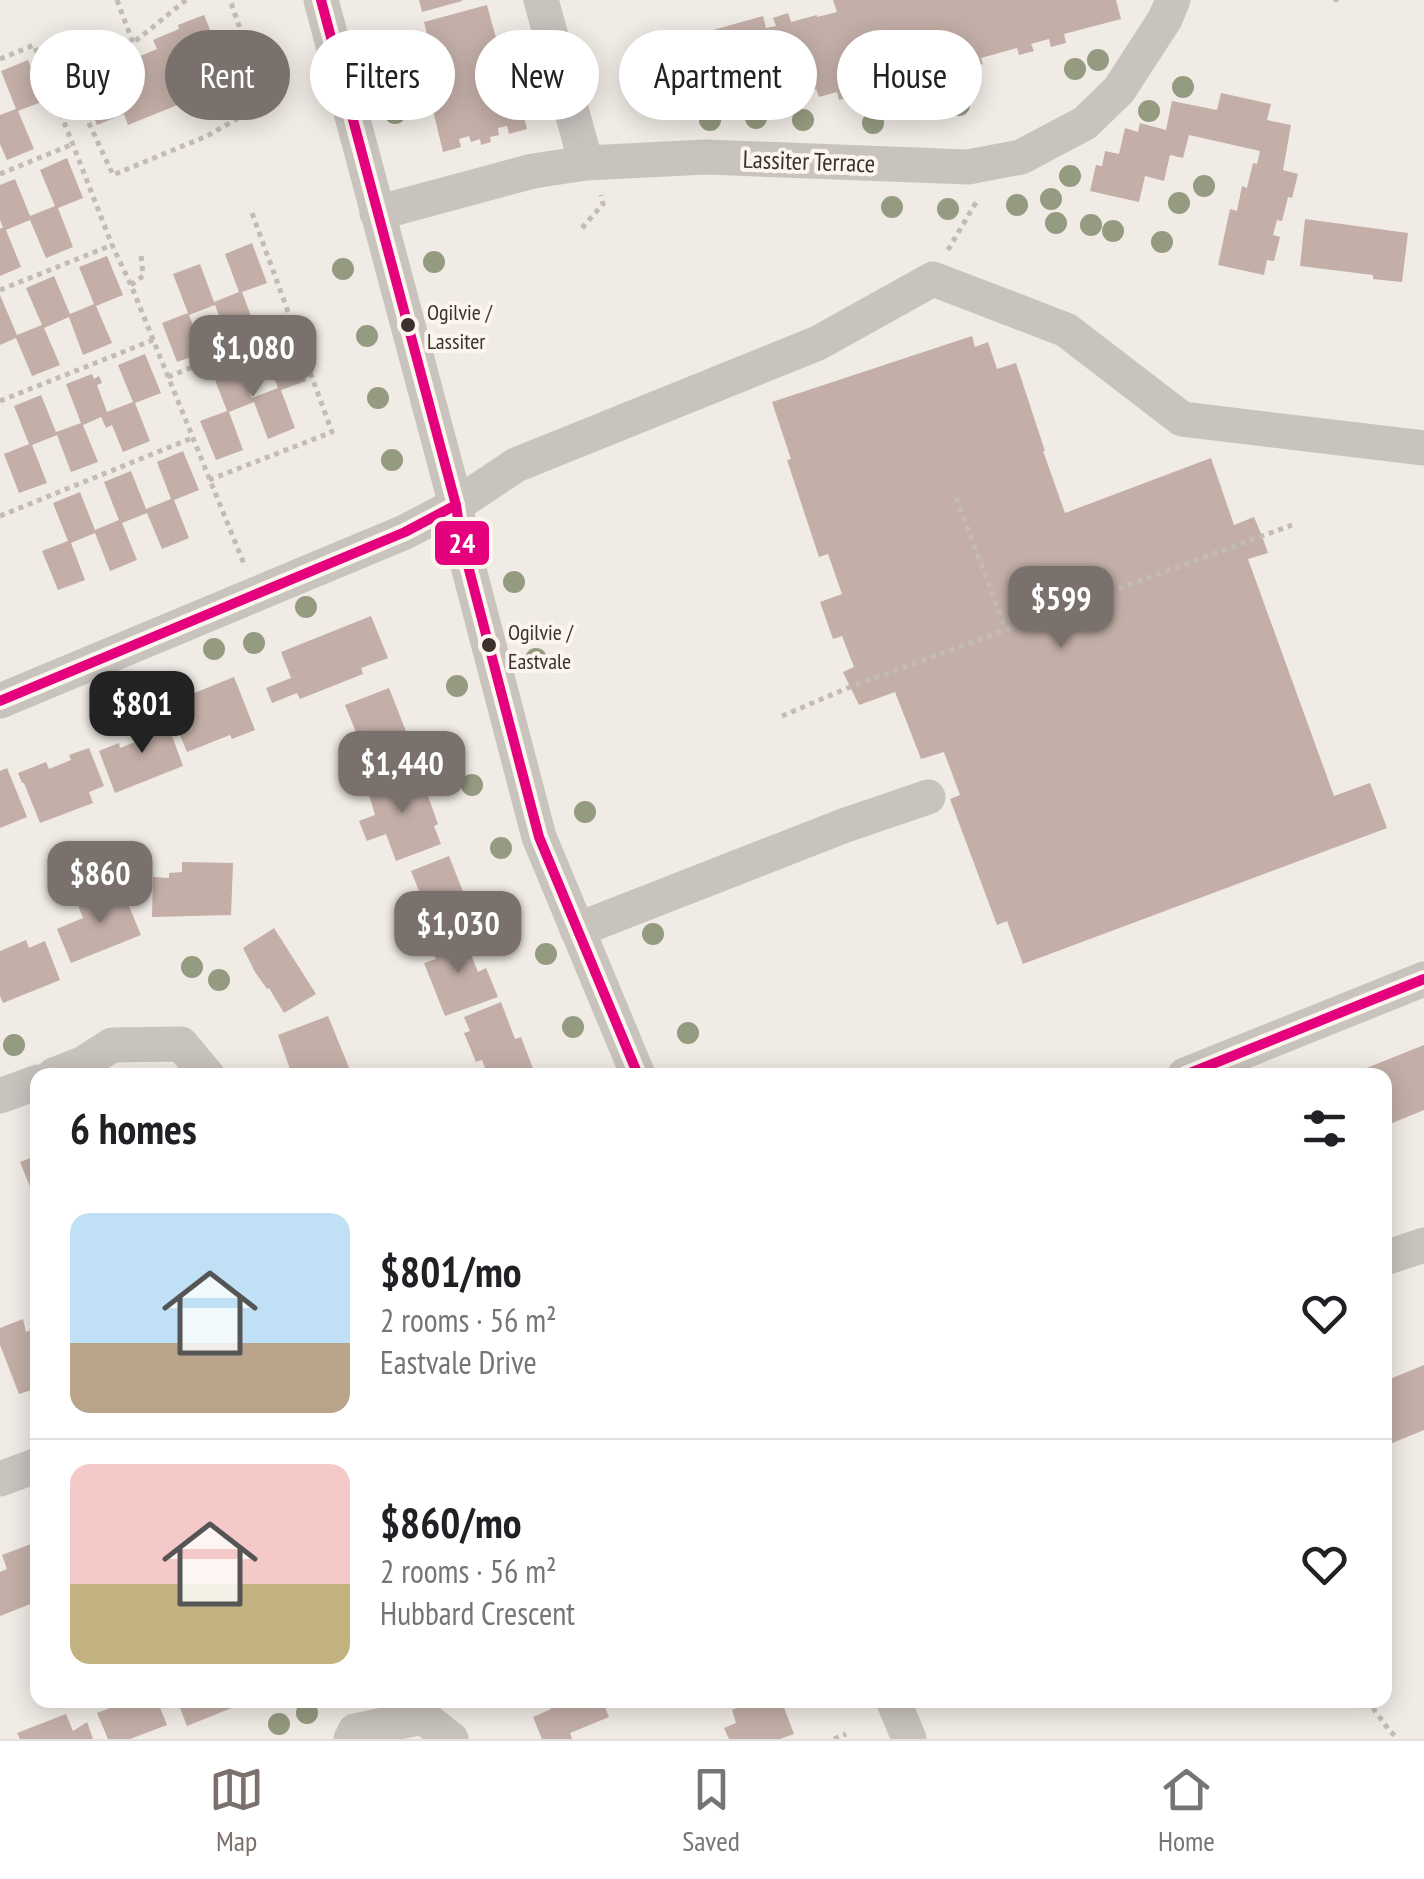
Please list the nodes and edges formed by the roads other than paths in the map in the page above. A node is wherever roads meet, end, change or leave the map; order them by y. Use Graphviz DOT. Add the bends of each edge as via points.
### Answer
graph roads {
  1 [pos="321,0"];
  2 [pos="541,0"];
  3 [pos="1174,0"];
  4 [pos="586,163"];
  5 [pos="378,213"];
  6 [pos="1424,448"];
  7 [pos="456,505"];
  8 [pos="0,701"];
  9 [pos="928,797"];
  10 [pos="576,930"];
  11 [pos="1424,980"];
  12 [pos="72,1068"];
  13 [pos="200,1068"];
  14 [pos="635,1068"];
  15 [pos="1203,1068"];
  16 [pos="30,1085"];
  17 [pos="0,1096"];
  18 [pos="1424,1245"];
  19 [pos="1392,1256"];
  20 [pos="30,1468"];
  21 [pos="0,1479"];
  22 [pos="896,1708"];
  23 [pos="351,1739"];
  24 [pos="450,1739"];
  25 [pos="909,1739"];
  1 -- 5 [label="street"];
  2 -- 4 [label="street"];
  3 -- 4 [label="street, Lassiter Terrace" via="1119,90 1085,123 1021,156 968,167 706,158"];
  4 -- 5 [label="street, Lassiter Terrace"];
  5 -- 7 [label="street"];
  6 -- 7 [label="street" via="1182,420 1066,330 934,280 818,343 516,465"];
  7 -- 8 [label="street"];
  7 -- 10 [label="street" via="539,837"];
  9 -- 10 [label="street"];
  10 -- 14 [label="street"];
  11 -- 15 [label="street"];
  12 -- 13 [label="street" via="112,1045 180,1044"];
  16 -- 17 [label="street"];
  18 -- 19 [label="street"];
  20 -- 21 [label="street"];
  22 -- 25 [label="street"];
  23 -- 24 [label="street" via="355,1732 424,1717"];
}
